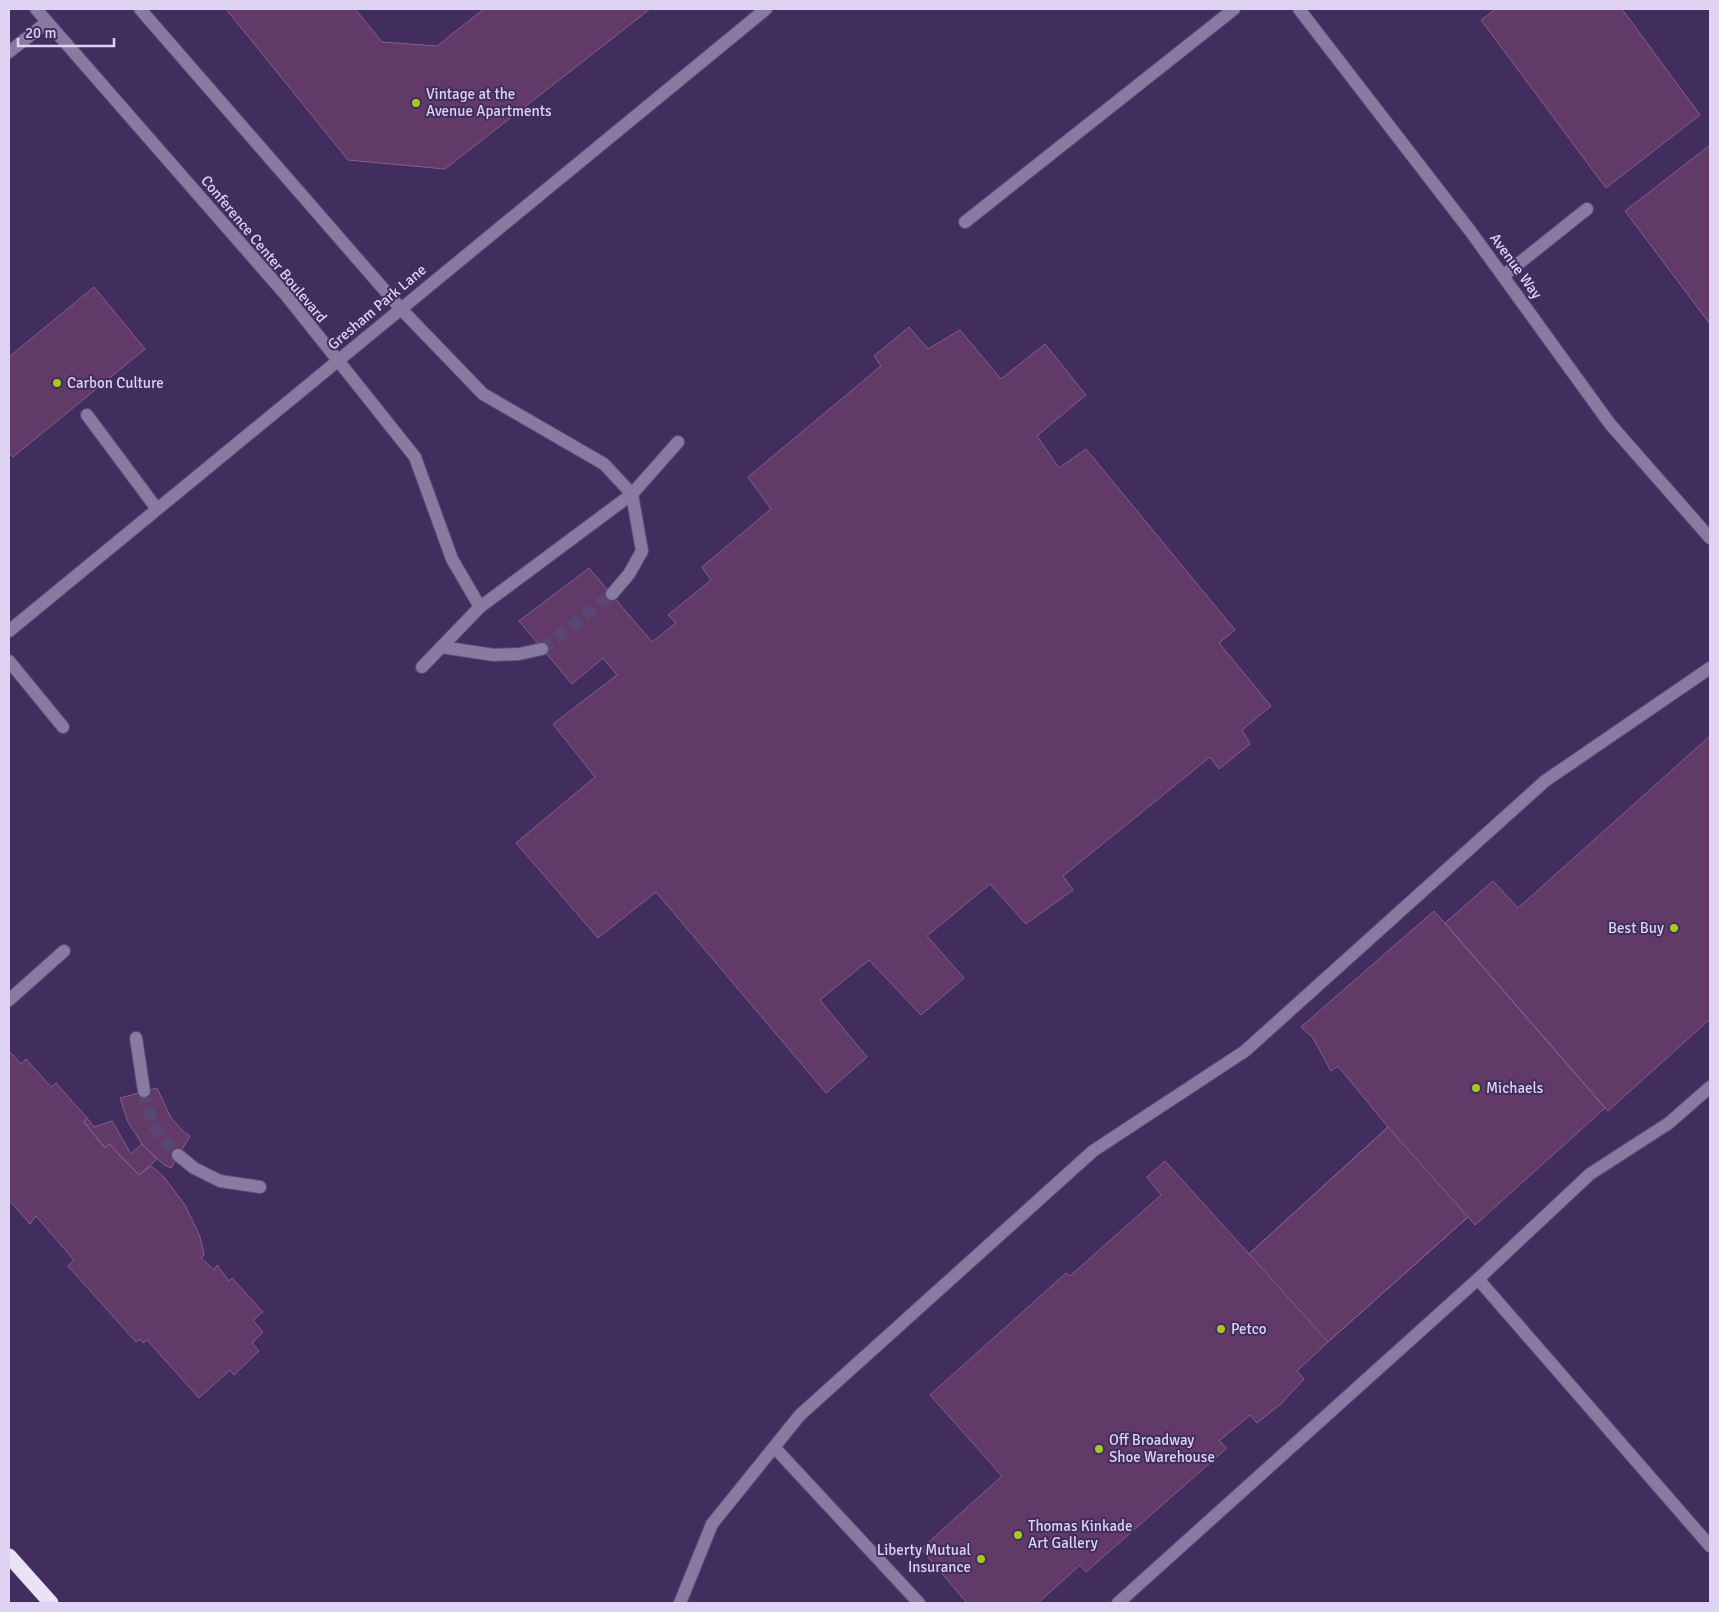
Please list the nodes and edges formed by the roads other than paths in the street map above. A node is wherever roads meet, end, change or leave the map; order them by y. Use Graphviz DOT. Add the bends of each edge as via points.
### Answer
graph roads {
  1 [pos="36,9"];
  2 [pos="140,9"];
  3 [pos="764,9"];
  4 [pos="1234,9"];
  5 [pos="1299,9"];
  6 [pos="47,22"];
  7 [pos="9,52"];
  8 [pos="1587,209"];
  9 [pos="965,222"];
  10 [pos="1503,276"];
  11 [pos="401,309"];
  12 [pos="337,361"];
  13 [pos="87,415"];
  14 [pos="678,442"];
  15 [pos="632,494"];
  16 [pos="157,509"];
  17 [pos="1710,538"];
  18 [pos="612,594"];
  19 [pos="480,607"];
  20 [pos="9,631"];
  21 [pos="441,647"];
  22 [pos="542,648"];
  23 [pos="9,661"];
  24 [pos="422,667"];
  25 [pos="1710,668"];
  26 [pos="63,728"];
  27 [pos="64,951"];
  28 [pos="9,1000"];
  29 [pos="136,1038"];
  30 [pos="1710,1087"];
  31 [pos="144,1091"];
  32 [pos="178,1156"];
  33 [pos="260,1187"];
  34 [pos="1478,1279"];
  35 [pos="774,1447"];
  36 [pos="1710,1546"];
  37 [pos="9,1556"];
  38 [pos="51,1603"];
  39 [pos="680,1603"];
  40 [pos="919,1603"];
  41 [pos="1118,1603"];
  1 -- 6 [label="street, Conference Center Boulevard"];
  2 -- 11 [label="street"];
  3 -- 11 [label="street, Gresham Park Lane"];
  4 -- 9 [label="street"];
  5 -- 10 [label="street, Avenue Way"];
  6 -- 7 [label="street"];
  6 -- 12 [label="street, Conference Center Boulevard" via="285,294"];
  8 -- 10 [label="street"];
  10 -- 17 [label="street, Avenue Way" via="1610,424"];
  11 -- 12 [label="street, Gresham Park Lane"];
  11 -- 15 [label="street" via="483,394 604,464"];
  12 -- 16 [label="street, Gresham Park Lane"];
  12 -- 19 [label="street, Conference Center Boulevard" via="415,458 452,559"];
  13 -- 16 [label="street"];
  14 -- 15 [label="street"];
  15 -- 18 [label="street" via="642,551"];
  15 -- 19 [label="street"];
  16 -- 20 [label="street, Gresham Park Lane"];
  19 -- 21 [label="street"];
  21 -- 22 [label="street" via="494,656"];
  21 -- 24 [label="street"];
  23 -- 26 [label="street"];
  25 -- 35 [label="street" via="1545,781 1245,1051 1093,1151 800,1415"];
  27 -- 28 [label="street"];
  29 -- 31 [label="street"];
  30 -- 34 [label="street" via="1669,1123 1590,1174"];
  32 -- 33 [label="street" via="220,1180"];
  34 -- 36 [label="street"];
  34 -- 41 [label="street"];
  35 -- 39 [label="street" via="712,1524"];
  35 -- 40 [label="street"];
  37 -- 38 [label="highway"];
}
